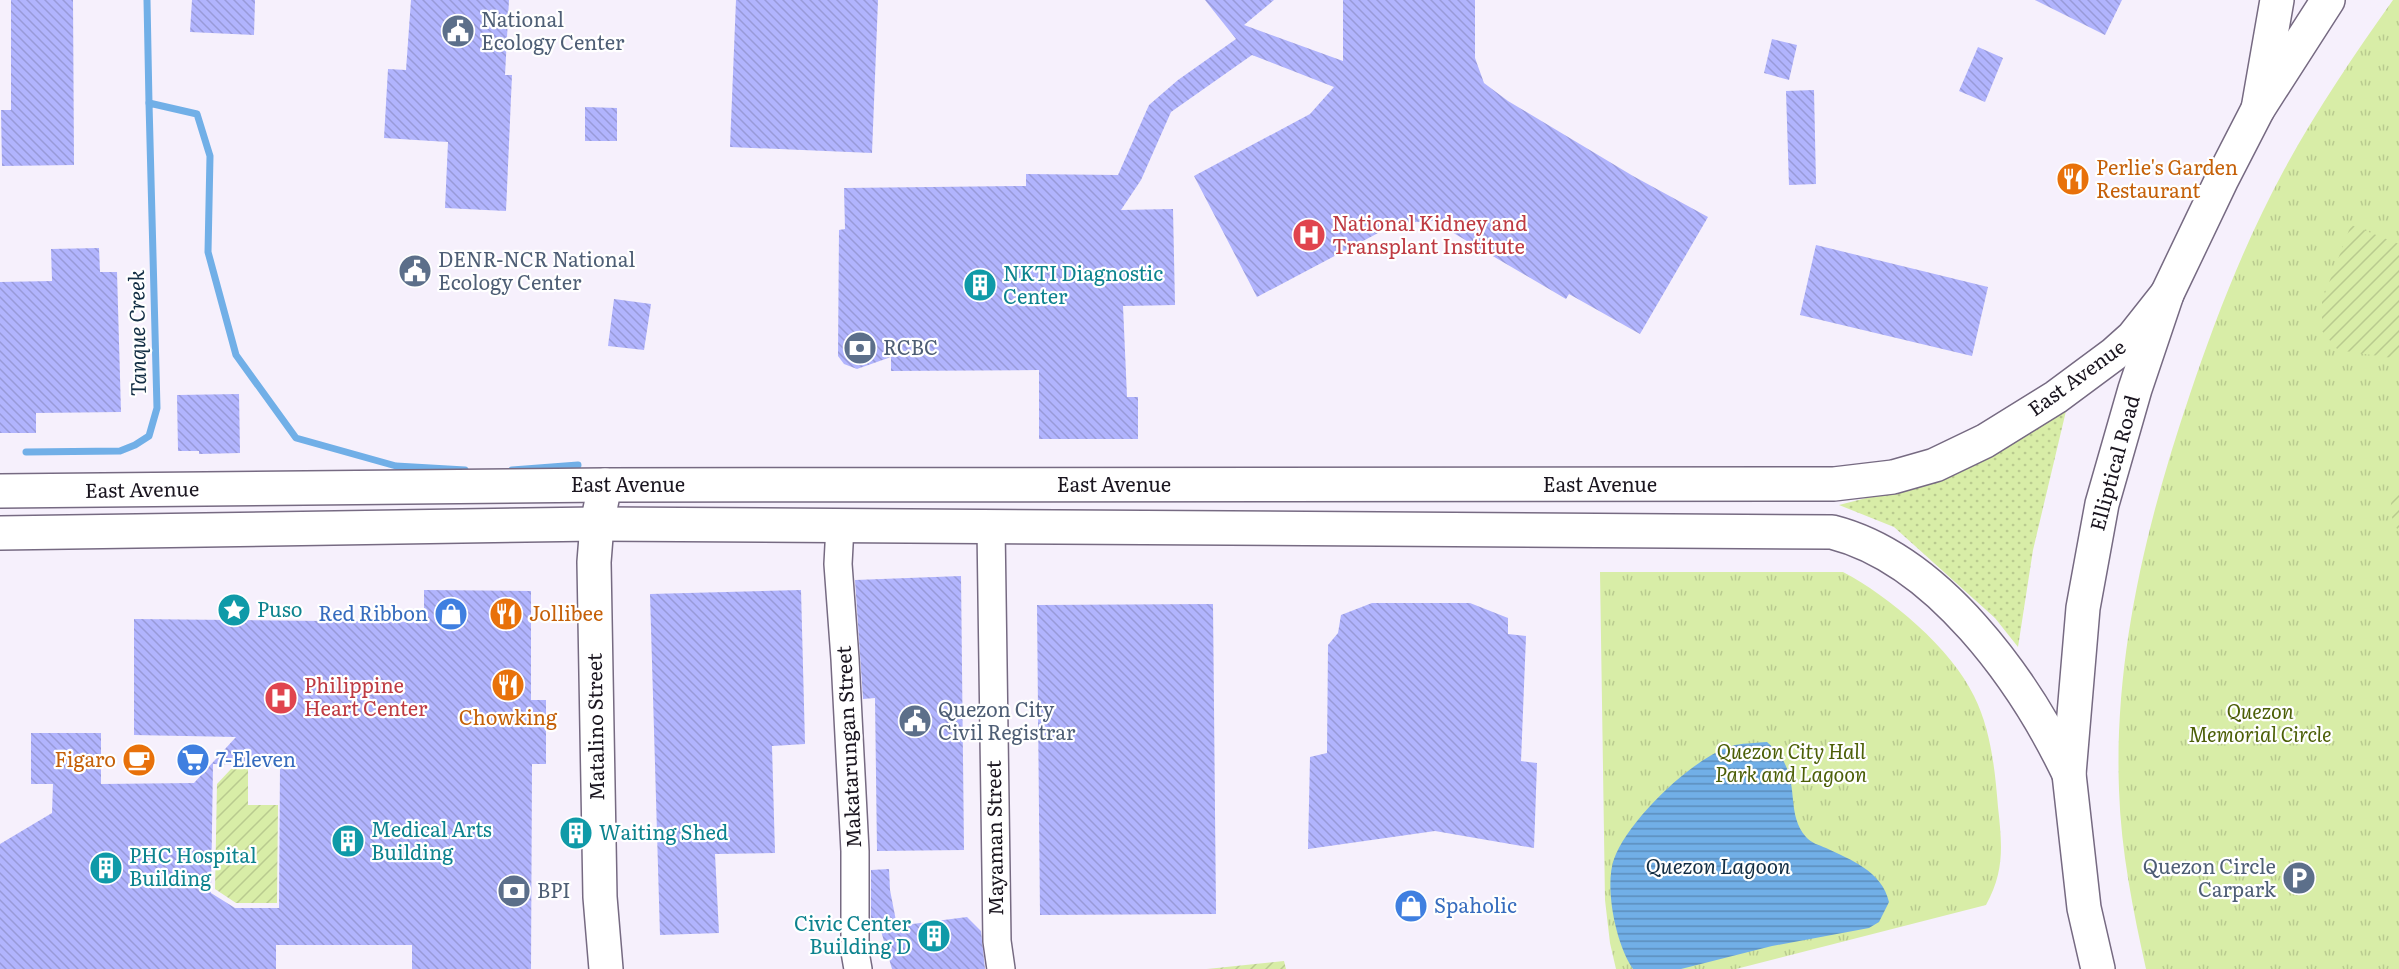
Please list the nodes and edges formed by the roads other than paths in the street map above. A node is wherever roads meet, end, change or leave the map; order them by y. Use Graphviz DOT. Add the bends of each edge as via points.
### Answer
graph roads {
  1 [pos="2277,0"];
  2 [pos="2324,3"];
  3 [pos="2259,109"];
  4 [pos="2167,294"];
  5 [pos="605,485"];
  6 [pos="0,491"];
  7 [pos="597,524"];
  8 [pos="840,526"];
  9 [pos="991,527"];
  10 [pos="0,533"];
  11 [pos="2069,774"];
  12 [pos="606,969"];
  13 [pos="858,969"];
  14 [pos="1000,969"];
  15 [pos="2098,969"];
  1 -- 3 [label="main road"];
  2 -- 3 [label="main road, Elliptical Road"];
  3 -- 4 [label="main road, Elliptical Road"];
  4 -- 5 [label="main road, East Avenue" via="2121,348 2013,424 1935,465 1863,481"];
  4 -- 11 [label="main road, Elliptical Road" via="2120,436 2097,527 2083,608"];
  5 -- 6 [label="main road, East Avenue"];
  5 -- 7 [label="main road, Matalino Street"];
  7 -- 8 [label="main road, East Avenue"];
  7 -- 10 [label="main road, East Avenue"];
  7 -- 12 [label="main road, Matalino Street" via="596,726 600,897"];
  8 -- 9 [label="main road, East Avenue"];
  8 -- 13 [label="street, Makatarungan Street" via="838,564"];
  9 -- 11 [label="main road, East Avenue" via="1832,532 1881,551 1953,608 2018,683"];
  9 -- 14 [label="street, Mayaman Street"];
  11 -- 15 [label="main road, Elliptical Road" via="2084,908"];
}
